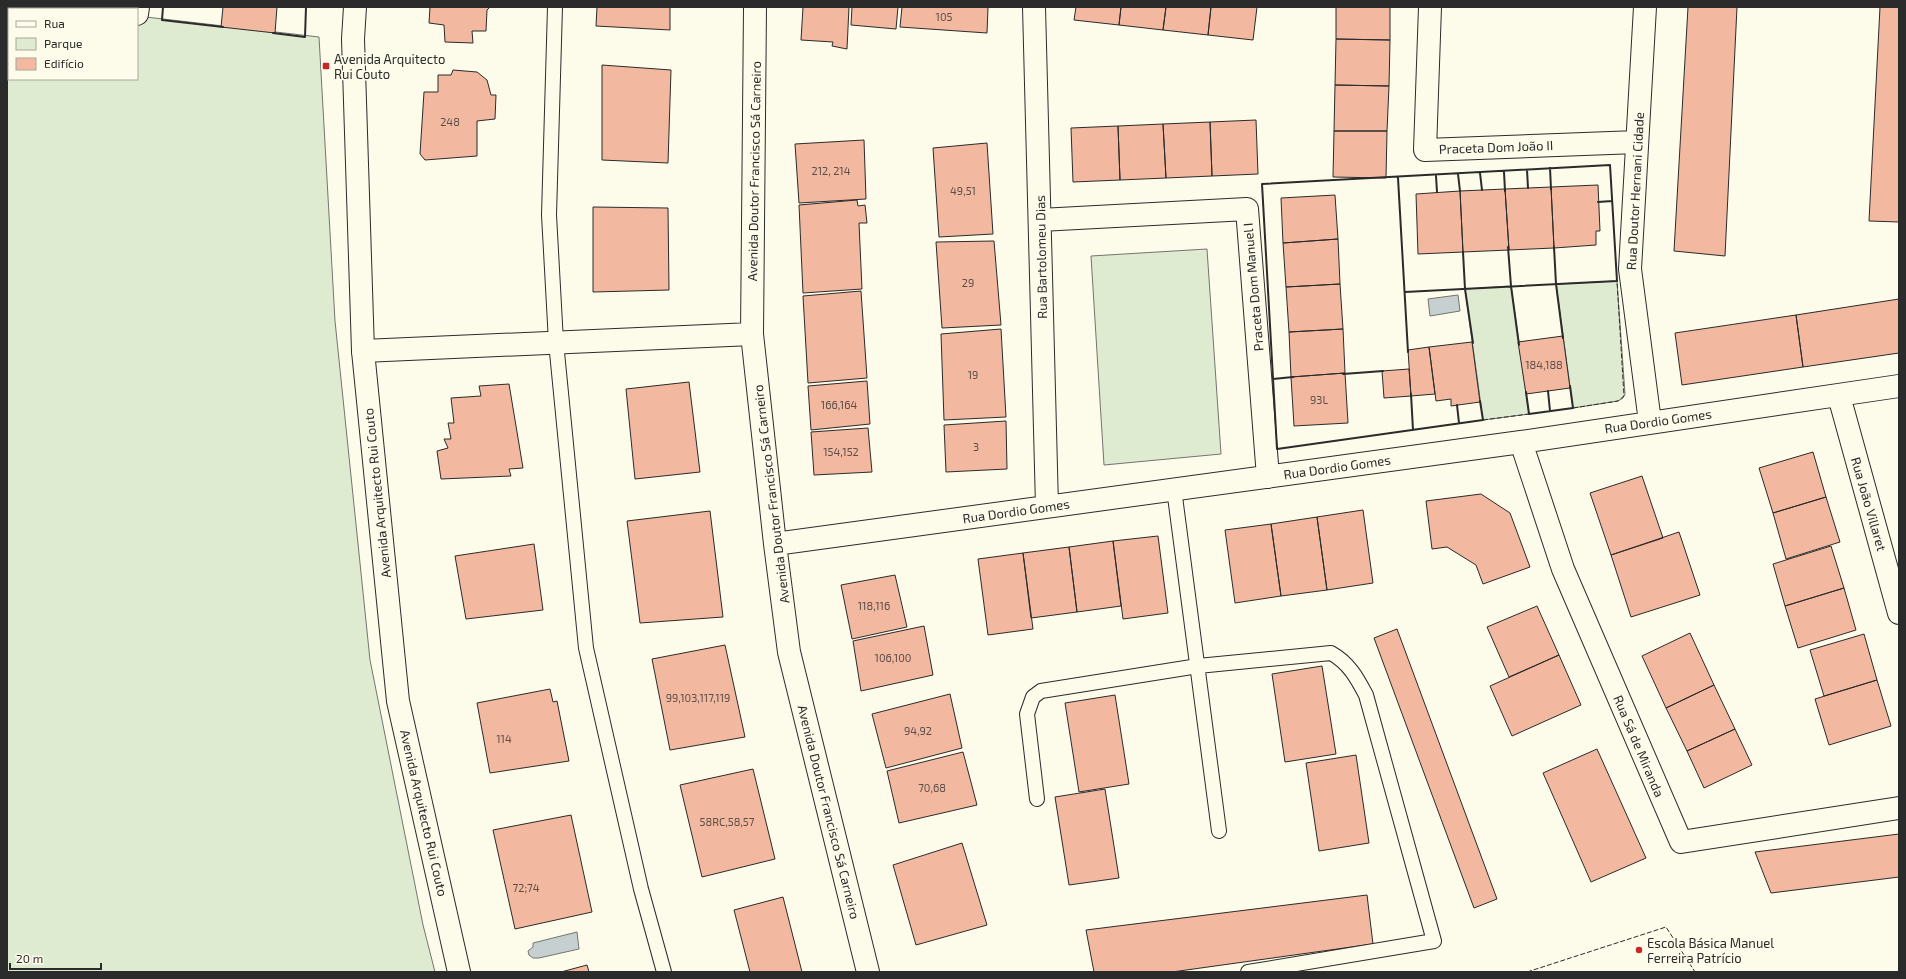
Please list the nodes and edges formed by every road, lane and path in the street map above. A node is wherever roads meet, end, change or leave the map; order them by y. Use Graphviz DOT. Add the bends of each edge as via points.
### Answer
graph roads {
  1 [pos="355,7"];
  2 [pos="555,7"];
  3 [pos="755,7"];
  4 [pos="1034,7"];
  5 [pos="1430,7"];
  6 [pos="1645,7"];
  7 [pos="1637,142"];
  8 [pos="1040,220"];
  9 [pos="752,334"];
  10 [pos="556,342"];
  11 [pos="363,351"];
  12 [pos="1899,386"];
  13 [pos="1838,396"];
  14 [pos="1650,422"];
  15 [pos="1521,442"];
  16 [pos="1268,476"];
  17 [pos="1174,489"];
  18 [pos="1047,506"];
  19 [pos="775,544"];
  20 [pos="1899,613"];
  21 [pos="1198,666"];
  22 [pos="1037,800"];
  23 [pos="1899,808"];
  24 [pos="1219,831"];
  25 [pos="460,972"];
  26 [pos="664,972"];
  27 [pos="868,972"];
  28 [pos="1248,972"];
  1 -- 11 [label="street, Avenida Arquitecto Rui Couto" via="353,39"];
  2 -- 10 [label="lane" via="549,215"];
  3 -- 9 [label="street, Avenida Doutor Francisco Sá Carneiro"];
  4 -- 8 [label="street, Rua Bartolomeu Dias"];
  5 -- 7 [label="street, Praceta Dom João II" via="1425,150"];
  6 -- 7 [label="street, Rua Doutor Hernani Cidade"];
  7 -- 14 [label="street, Rua Doutor Hernani Cidade" via="1630,269"];
  8 -- 16 [label="street, Praceta Dom Manuel I" via="1247,209"];
  8 -- 18 [label="street, Rua Bartolomeu Dias"];
  9 -- 10 [label="street"];
  9 -- 19 [label="street, Avenida Doutor Francisco Sá Carneiro"];
  10 -- 11 [label="street"];
  10 -- 26 [label="lane" via="586,648 641,889"];
  11 -- 25 [label="street, Avenida Arquitecto Rui Couto" via="398,702"];
  12 -- 13 [label="street, Rua Dordio Gomes"];
  13 -- 14 [label="street, Rua Dordio Gomes"];
  13 -- 20 [label="street, Rua João Villaret"];
  14 -- 15 [label="street, Rua Dordio Gomes"];
  15 -- 16 [label="street, Rua Dordio Gomes"];
  15 -- 23 [label="street, Rua Sá de Miranda" via="1563,568 1681,842"];
  16 -- 17 [label="street, Rua Dordio Gomes"];
  17 -- 18 [label="street, Rua Dordio Gomes"];
  17 -- 21 [label="lane"];
  18 -- 19 [label="street, Rua Dordio Gomes"];
  19 -- 27 [label="street, Avenida Doutor Francisco Sá Carneiro" via="789,652"];
  21 -- 22 [label="lane" via="1041,691 1033,697 1026,714"];
  21 -- 24 [label="lane"];
  21 -- 28 [label="lane" via="1331,653 1348,665 1366,695 1434,941"];
}
